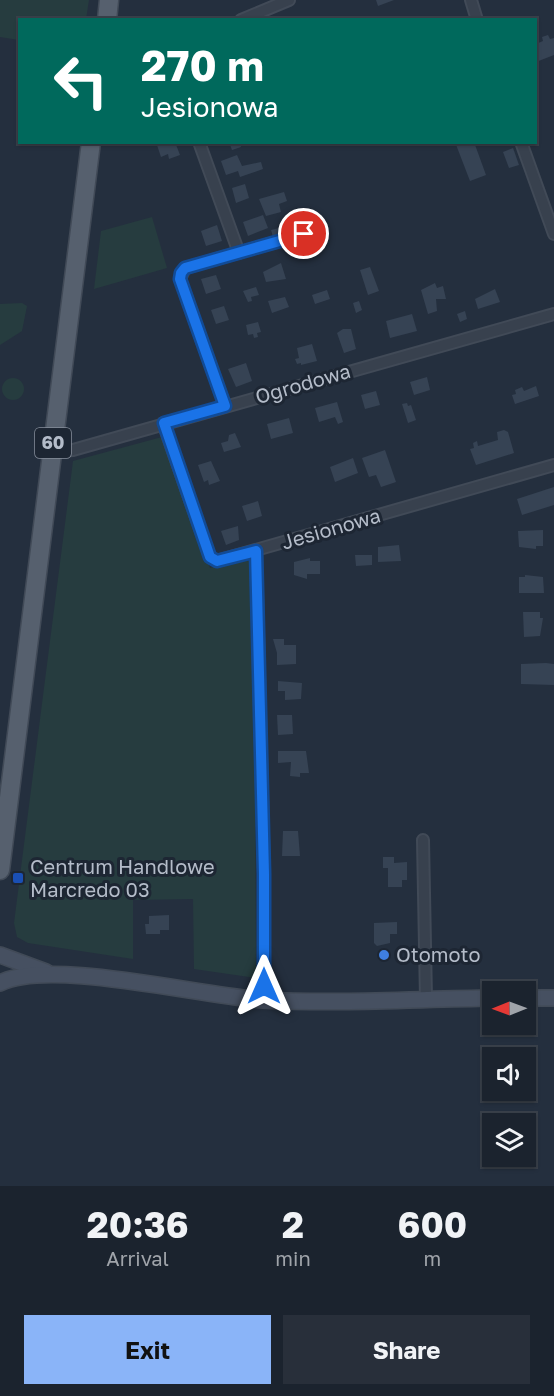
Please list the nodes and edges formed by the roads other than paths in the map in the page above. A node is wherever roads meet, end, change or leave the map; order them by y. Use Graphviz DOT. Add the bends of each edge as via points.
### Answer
graph roads {
  1 [pos="109,0"];
  2 [pos="290,0"];
  3 [pos="471,0"];
  4 [pos="107,18"];
  5 [pos="246,18"];
  6 [pos="476,18"];
  7 [pos="91,144"];
  8 [pos="200,144"];
  9 [pos="522,144"];
  10 [pos="304,234"];
  11 [pos="554,234"];
  12 [pos="239,253"];
  13 [pos="554,314"];
  14 [pos="225,406"];
  15 [pos="164,423"];
  16 [pos="52,452"];
  17 [pos="554,465"];
  18 [pos="256,551"];
  19 [pos="423,840"];
  20 [pos="0,870"];
  21 [pos="0,955"];
  22 [pos="0,971"];
  23 [pos="52,974"];
  24 [pos="16,978"];
  25 [pos="0,983"];
  26 [pos="482,998"];
  27 [pos="536,998"];
  28 [pos="554,998"];
  29 [pos="426,999"];
  30 [pos="264,1000"];
  1 -- 4 [label="main road"];
  2 -- 5 [label="street"];
  3 -- 6 [label="street"];
  7 -- 16 [label="main road, 60"];
  8 -- 12 [label="street"];
  9 -- 11 [label="street"];
  10 -- 12 [label="street"];
  12 -- 14 [label="street" via="185,268 180,279"];
  13 -- 14 [label="street, Ogrodowa"];
  14 -- 15 [label="street, Ogrodowa"];
  15 -- 16 [label="street, Ogrodowa" via="73,450"];
  15 -- 18 [label="street, Jesionowa" via="210,557 217,561"];
  16 -- 20 [label="main road, 60"];
  17 -- 18 [label="street, Jesionowa"];
  18 -- 30 [label="street"];
  19 -- 29 [label="street"];
  21 -- 23 [label="main road"];
  22 -- 24 [label="main road"];
  23 -- 24 [label="main road"];
  23 -- 30 [label="main road"];
  24 -- 25 [label="main road"];
  26 -- 29 [label="main road"];
  27 -- 28 [label="main road"];
  29 -- 30 [label="main road"];
}
